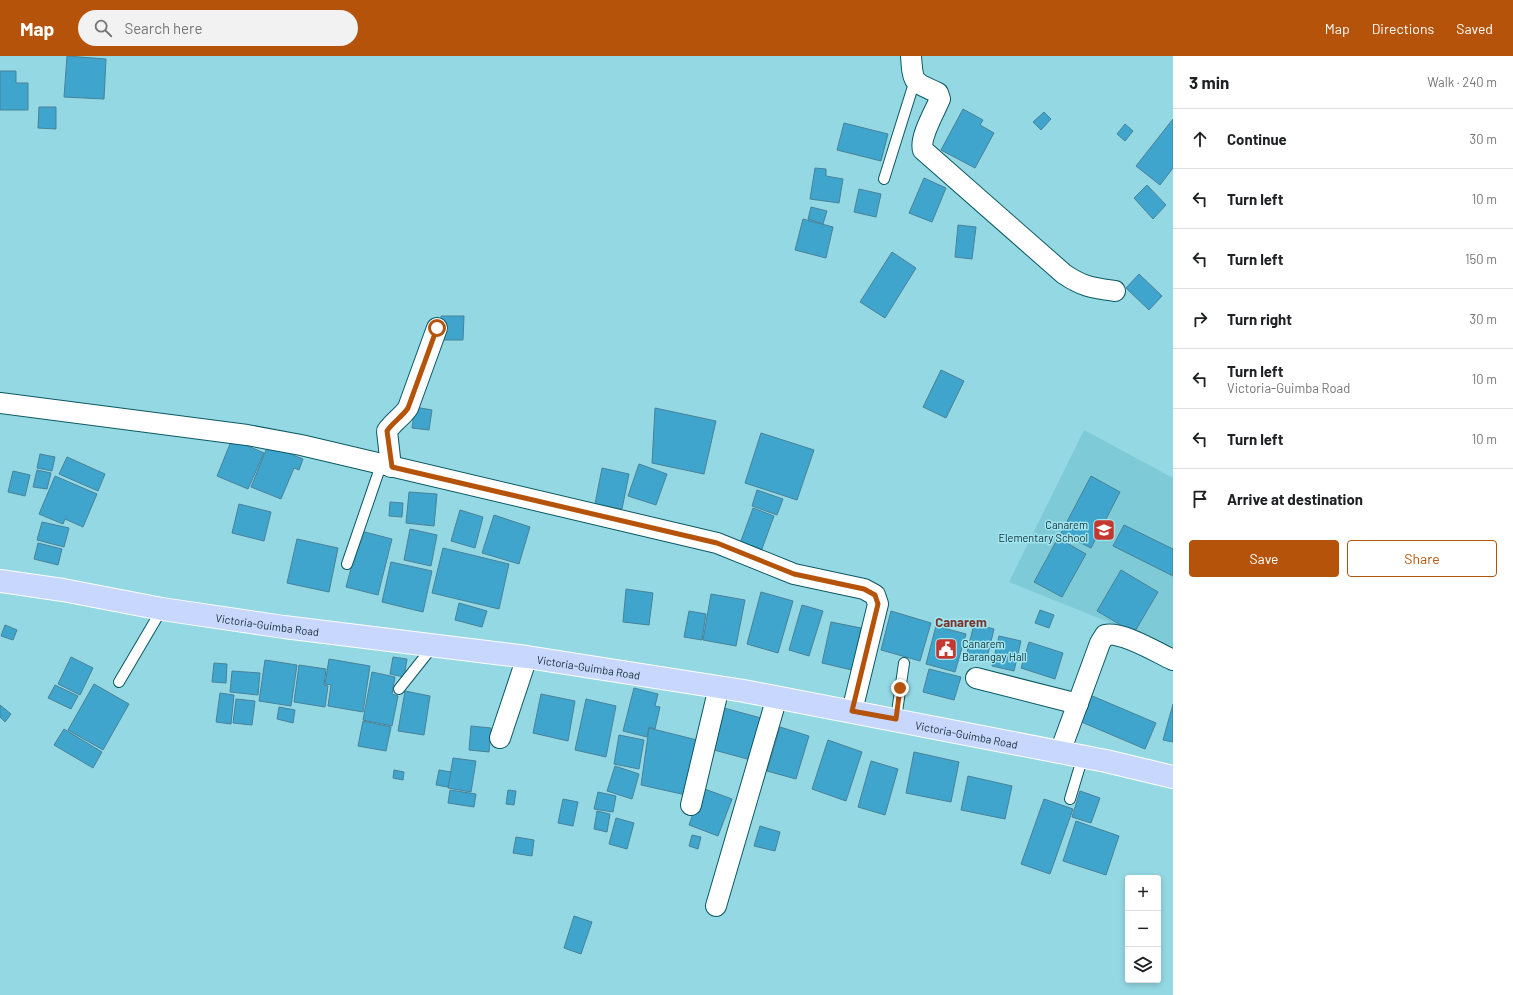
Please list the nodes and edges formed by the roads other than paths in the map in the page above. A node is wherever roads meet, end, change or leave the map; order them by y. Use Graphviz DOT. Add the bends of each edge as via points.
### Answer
graph roads {
  1 [pos="913,71"];
  2 [pos="884,179"];
  3 [pos="1116,291"];
  4 [pos="437,328"];
  5 [pos="0,403"];
  6 [pos="386,466"];
  7 [pos="347,564"];
  8 [pos="0,581"];
  9 [pos="162,609"];
  10 [pos="434,645"];
  11 [pos="527,657"];
  12 [pos="1173,660"];
  13 [pos="904,663"];
  14 [pos="976,678"];
  15 [pos="119,682"];
  16 [pos="719,687"];
  17 [pos="399,689"];
  18 [pos="777,697"];
  19 [pos="1078,704"];
  20 [pos="852,711"];
  21 [pos="896,719"];
  22 [pos="500,738"];
  23 [pos="1060,752"];
  24 [pos="1083,756"];
  25 [pos="1173,777"];
  26 [pos="1070,799"];
  27 [pos="691,805"];
  28 [pos="716,906"];
  1 -- 2 [label="lane"];
  1 -- 3 [label="street" via="919,84 938,93 940,99 923,138 923,150 1064,274 1091,288"];
  4 -- 6 [label="street" via="408,408 387,431"];
  5 -- 6 [label="street" via="248,435"];
  6 -- 7 [label="lane"];
  6 -- 20 [label="street" via="717,543 794,574 864,589 875,595 878,604"];
  8 -- 9 [label="main road, Victoria-Guimba Road"];
  9 -- 10 [label="main road, Victoria-Guimba Road"];
  9 -- 15 [label="lane"];
  10 -- 11 [label="main road, Victoria-Guimba Road"];
  10 -- 17 [label="lane"];
  11 -- 16 [label="main road, Victoria-Guimba Road"];
  11 -- 22 [label="street"];
  12 -- 19 [label="street" via="1122,636 1112,633 1105,635"];
  13 -- 21 [label="lane"];
  14 -- 19 [label="street"];
  16 -- 18 [label="main road, Victoria-Guimba Road"];
  16 -- 27 [label="street"];
  18 -- 20 [label="main road, Victoria-Guimba Road"];
  18 -- 28 [label="street"];
  19 -- 23 [label="street"];
  20 -- 21 [label="main road, Victoria-Guimba Road"];
  21 -- 23 [label="main road, Victoria-Guimba Road"];
  23 -- 24 [label="main road, Victoria-Guimba Road"];
  24 -- 25 [label="main road, Victoria-Guimba Road"];
  24 -- 26 [label="lane"];
}
